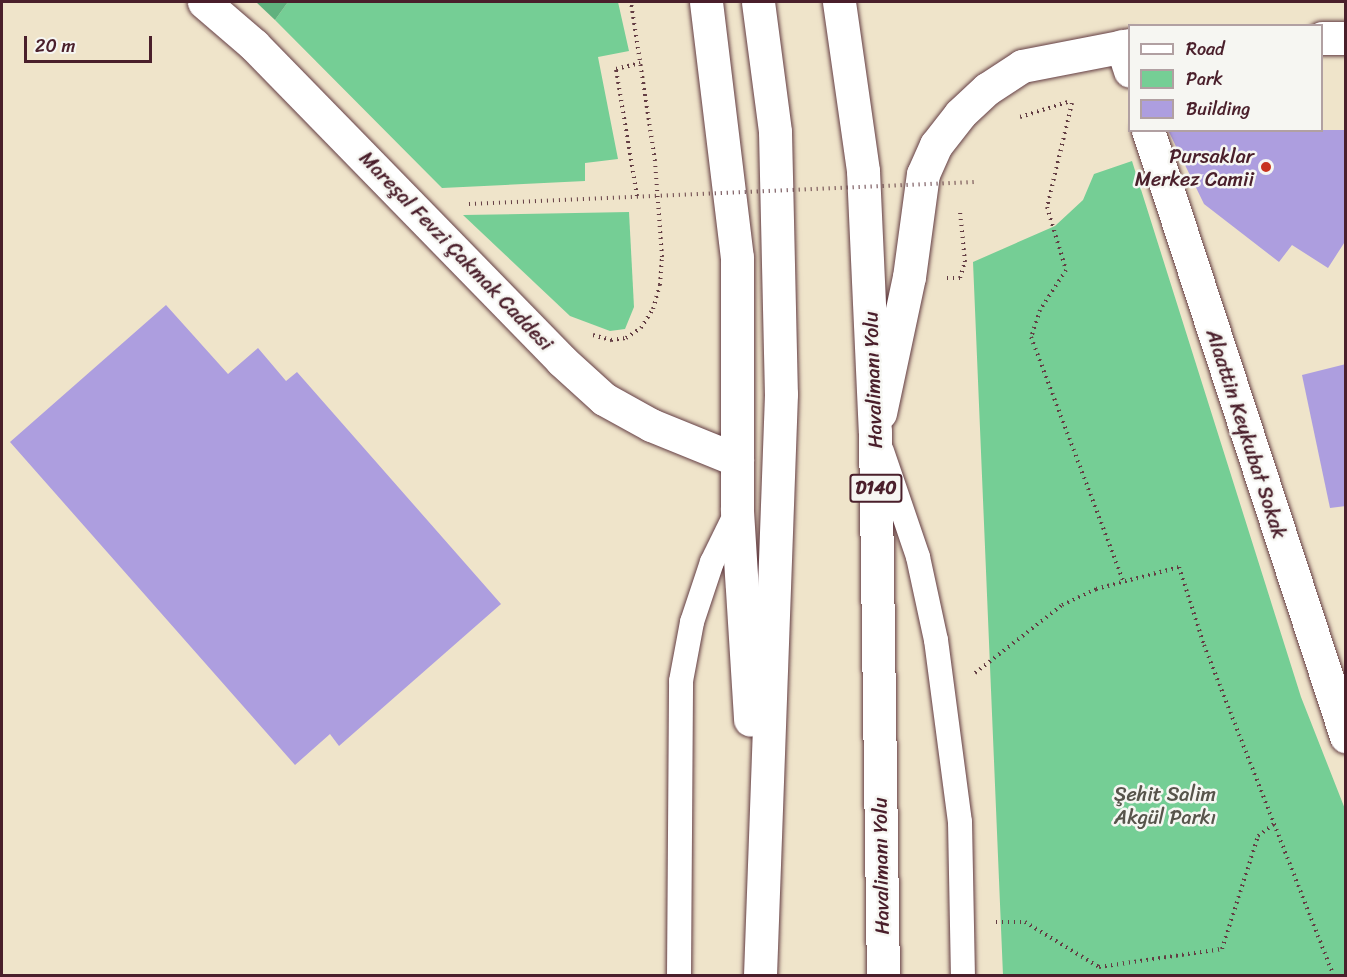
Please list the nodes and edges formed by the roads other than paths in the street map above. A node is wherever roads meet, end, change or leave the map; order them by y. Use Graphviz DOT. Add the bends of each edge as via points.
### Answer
graph roads {
  1 [pos="204,2"];
  2 [pos="706,2"];
  3 [pos="758,2"];
  4 [pos="839,2"];
  5 [pos="1323,38"];
  6 [pos="1346,38"];
  7 [pos="1127,54"];
  8 [pos="1149,132"];
  9 [pos="875,432"];
  10 [pos="737,460"];
  11 [pos="737,511"];
  12 [pos="1346,736"];
  13 [pos="763,923"];
  14 [pos="679,975"];
  15 [pos="760,975"];
  16 [pos="882,975"];
  17 [pos="963,975"];
  1 -- 10 [label="main road, Mareşal Fevzi Çakmak Caddesi" via="279,69 561,360 604,399 651,425"];
  2 -- 10 [label="main road" via="722,108 737,257"];
  3 -- 13 [label="main road" via="775,132 782,394"];
  4 -- 9 [label="main road, Havalimanı Yolu / D140" via="863,171"];
  5 -- 6 [label="main road"];
  7 -- 9 [label="main road" via="1022,66 987,89 960,114 936,145 923,174 909,277"];
  8 -- 12 [label="main road, Alaattin Keykubat Sokak"];
  9 -- 16 [label="main road, Havalimanı Yolu / D140"];
  9 -- 17 [label="lane" via="918,557 943,695 960,822"];
  10 -- 11 [label="main road"];
  11 -- 13 [label="main road"];
  11 -- 14 [label="lane" via="712,562 692,622 681,681"];
  13 -- 15 [label="main road"];
}
